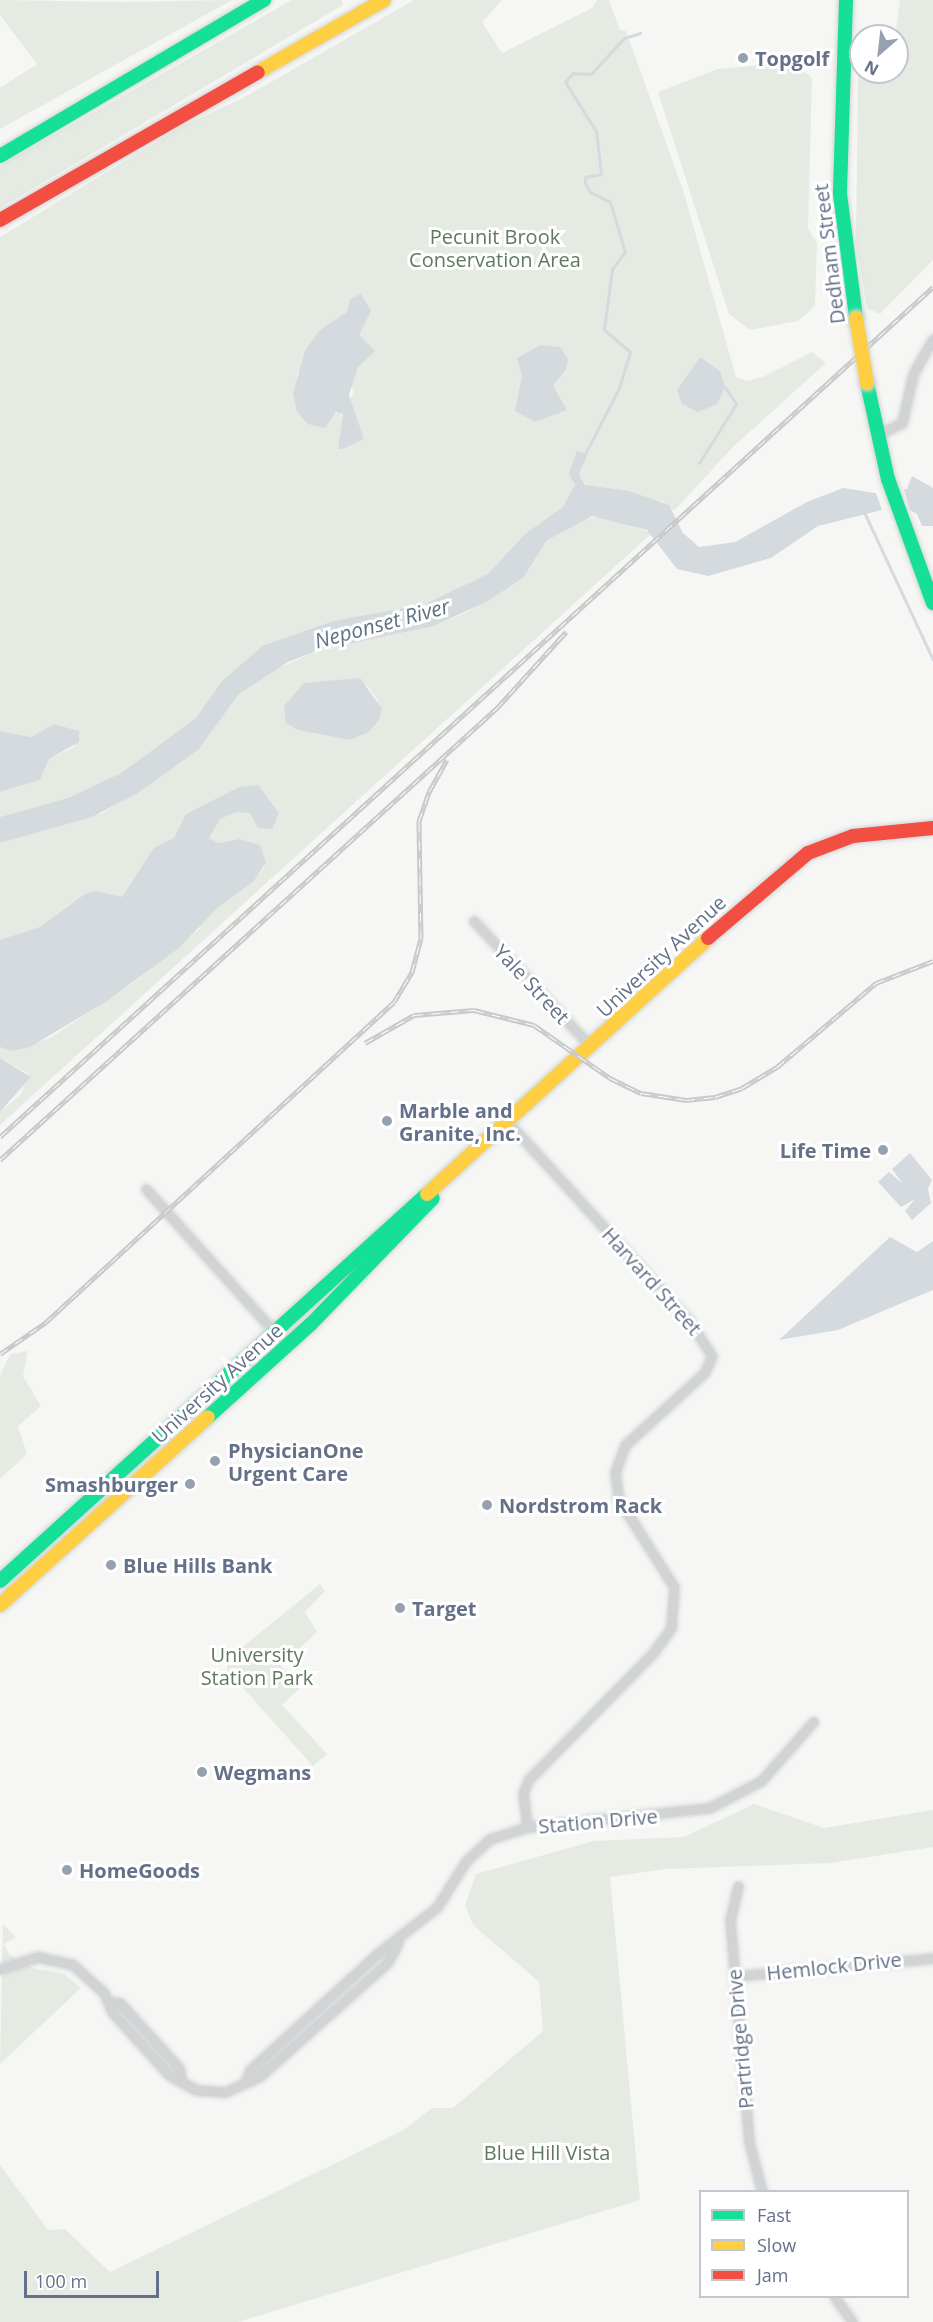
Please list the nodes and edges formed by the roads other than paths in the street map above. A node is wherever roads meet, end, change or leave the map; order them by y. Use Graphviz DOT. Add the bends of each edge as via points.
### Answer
graph roads {
  1 [pos="264,0"];
  2 [pos="384,0"];
  3 [pos="846,0"];
  4 [pos="0,156"];
  5 [pos="0,220"];
  6 [pos="933,339"];
  7 [pos="877,435"];
  8 [pos="933,603"];
  9 [pos="933,828"];
  10 [pos="474,921"];
  11 [pos="591,1047"];
  12 [pos="508,1122"];
  13 [pos="449,1178"];
  14 [pos="146,1189"];
  15 [pos="275,1332"];
  16 [pos="287,1346"];
  17 [pos="0,1581"];
  18 [pos="0,1605"];
  19 [pos="813,1722"];
  20 [pos="527,1827"];
  21 [pos="738,1886"];
  22 [pos="933,1958"];
  23 [pos="0,1969"];
  24 [pos="736,1976"];
  25 [pos="761,2190"];
  26 [pos="835,2298"];
  27 [pos="852,2322"];
  1 -- 4 [label="main road"];
  2 -- 5 [label="main road"];
  3 -- 7 [label="main road, Dedham Street, bridge" via="840,189 856,318"];
  6 -- 7 [label="street" via="913,374 902,423"];
  7 -- 8 [label="main road, Dedham Street" via="894,500"];
  9 -- 11 [label="main road, University Avenue" via="853,836 794,862"];
  10 -- 11 [label="street, Yale Street"];
  11 -- 12 [label="main road, University Avenue"];
  12 -- 13 [label="main road, University Avenue"];
  12 -- 20 [label="street, Harvard Street" via="690,1322 706,1341 712,1359 705,1372 625,1445 615,1473 619,1500 674,1587 671,1628 652,1654 529,1779 524,1793"];
  13 -- 15 [label="main road, University Avenue"];
  13 -- 16 [label="main road, University Avenue" via="409,1226"];
  14 -- 15 [label="street"];
  15 -- 16 [label="street"];
  15 -- 17 [label="main road, University Avenue"];
  16 -- 18 [label="main road, University Avenue"];
  19 -- 20 [label="street, Station Drive" via="761,1781 709,1808"];
  20 -- 23 [label="street, Station Drive" via="499,1834 476,1849 437,1907 399,1941 378,1953 250,2070 246,2081 225,2092 207,2092 169,2075 112,2012 112,2002 81,1970 63,1961 38,1957"];
  21 -- 24 [label="street, Partridge Drive" via="730,1920"];
  22 -- 24 [label="street, Hemlock Drive"];
  24 -- 25 [label="street, Partridge Drive" via="749,2142"];
  26 -- 27 [label="street"];
}
